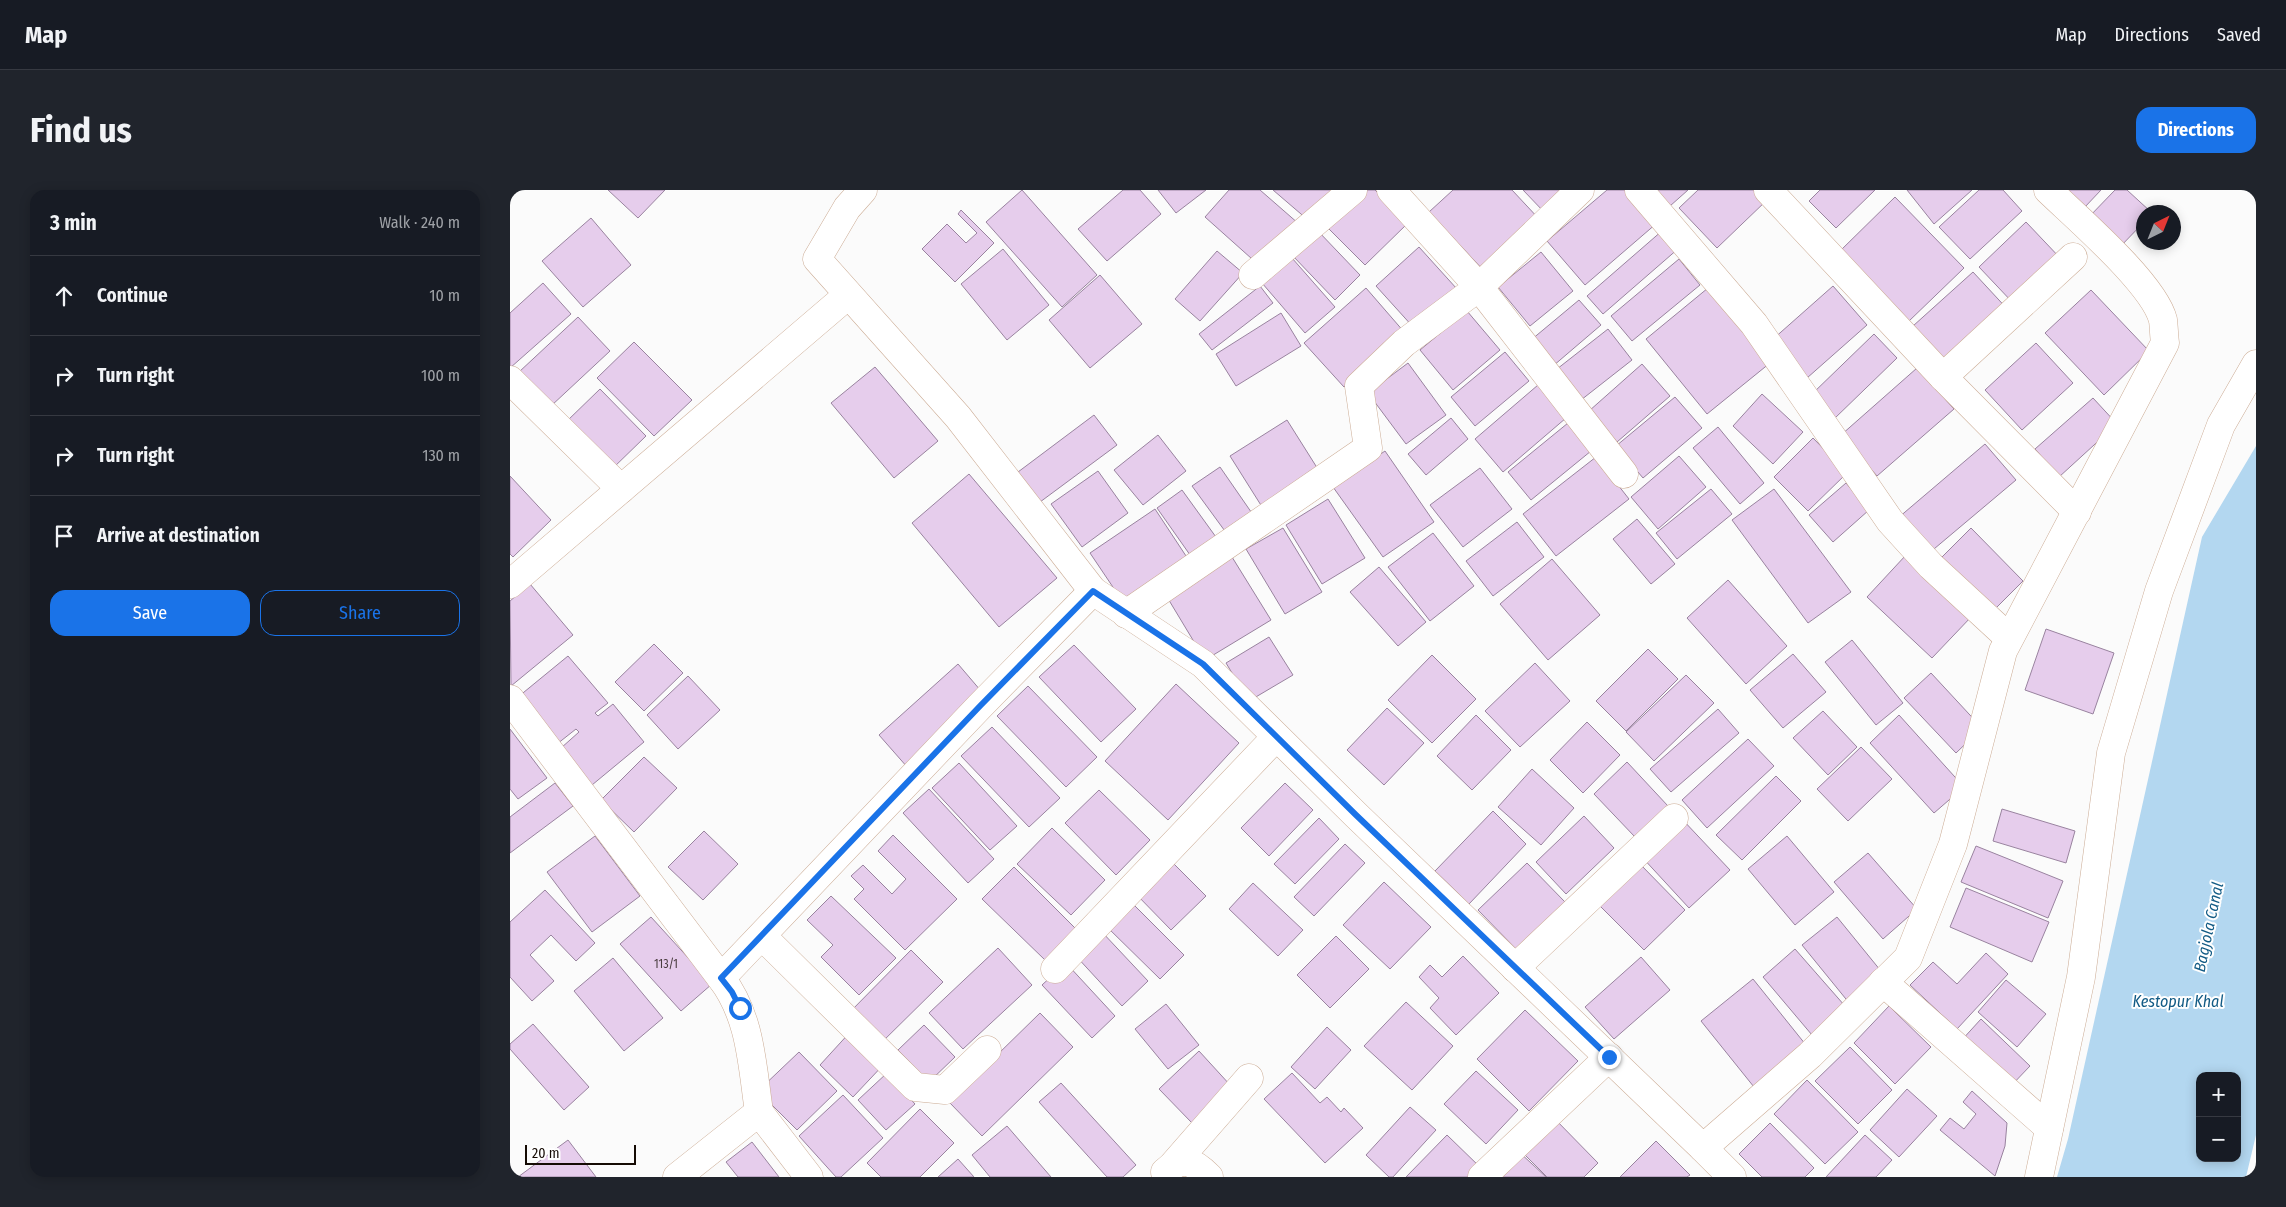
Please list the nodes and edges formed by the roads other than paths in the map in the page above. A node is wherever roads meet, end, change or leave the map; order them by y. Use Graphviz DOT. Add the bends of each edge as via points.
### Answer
graph roads {
  1 [pos="863,190"];
  2 [pos="1353,190"];
  3 [pos="1391,190"];
  4 [pos="1580,190"];
  5 [pos="1639,190"];
  6 [pos="1768,190"];
  7 [pos="2048,190"];
  8 [pos="2073,257"];
  9 [pos="1253,275"];
  10 [pos="1479,287"];
  11 [pos="848,295"];
  12 [pos="2256,364"];
  13 [pos="1943,377"];
  14 [pos="510,380"];
  15 [pos="1624,474"];
  16 [pos="621,489"];
  17 [pos="2078,512"];
  18 [pos="510,584"];
  19 [pos="1093,591"];
  20 [pos="1126,614"];
  21 [pos="2009,638"];
  22 [pos="510,699"];
  23 [pos="1276,737"];
  24 [pos="1674,818"];
  25 [pos="762,936"];
  26 [pos="1515,968"];
  27 [pos="1055,969"];
  28 [pos="721,978"];
  29 [pos="1883,982"];
  30 [pos="987,1050"];
  31 [pos="1609,1057"];
  32 [pos="1249,1078"];
  33 [pos="759,1112"];
  34 [pos="2049,1128"];
  35 [pos="1703,1148"];
  36 [pos="1167,1171"];
  37 [pos="677,1177"];
  38 [pos="809,1177"];
  39 [pos="1209,1177"];
  40 [pos="1482,1177"];
  41 [pos="1732,1177"];
  42 [pos="2039,1177"];
  1 -- 11 [label="street" via="846,208 817,259"];
  2 -- 9 [label="street"];
  3 -- 10 [label="street"];
  4 -- 10 [label="street"];
  5 -- 21 [label="street" via="1754,324 1890,522 1931,566"];
  6 -- 13 [label="street"];
  7 -- 17 [label="street" via="2139,279 2162,319 2165,343"];
  8 -- 13 [label="street"];
  10 -- 15 [label="street"];
  10 -- 20 [label="street" via="1404,343 1359,386 1368,448"];
  11 -- 16 [label="street"];
  11 -- 19 [label="street" via="958,417"];
  12 -- 34 [label="street" via="2214,443 2159,591 2111,753 2081,977"];
  13 -- 17 [label="street"];
  14 -- 16 [label="street"];
  16 -- 18 [label="street"];
  17 -- 21 [label="street"];
  19 -- 20 [label="street"];
  19 -- 25 [label="street"];
  20 -- 23 [label="street" via="1203,664"];
  21 -- 29 [label="street" via="1953,844 1908,958"];
  22 -- 28 [label="street"];
  23 -- 26 [label="street"];
  23 -- 27 [label="street"];
  24 -- 26 [label="street"];
  25 -- 28 [label="street"];
  25 -- 30 [label="street" via="914,1087 945,1090"];
  26 -- 31 [label="street"];
  28 -- 33 [label="street" via="732,992 747,1030"];
  29 -- 34 [label="street"];
  29 -- 35 [label="street" via="1810,1055"];
  31 -- 35 [label="street"];
  31 -- 40 [label="street"];
  32 -- 36 [label="street"];
  33 -- 37 [label="street"];
  33 -- 38 [label="street"];
  34 -- 42 [label="street"];
  35 -- 41 [label="street"];
  36 -- 39 [label="street" via="1188,1162 1197,1165"];
}
